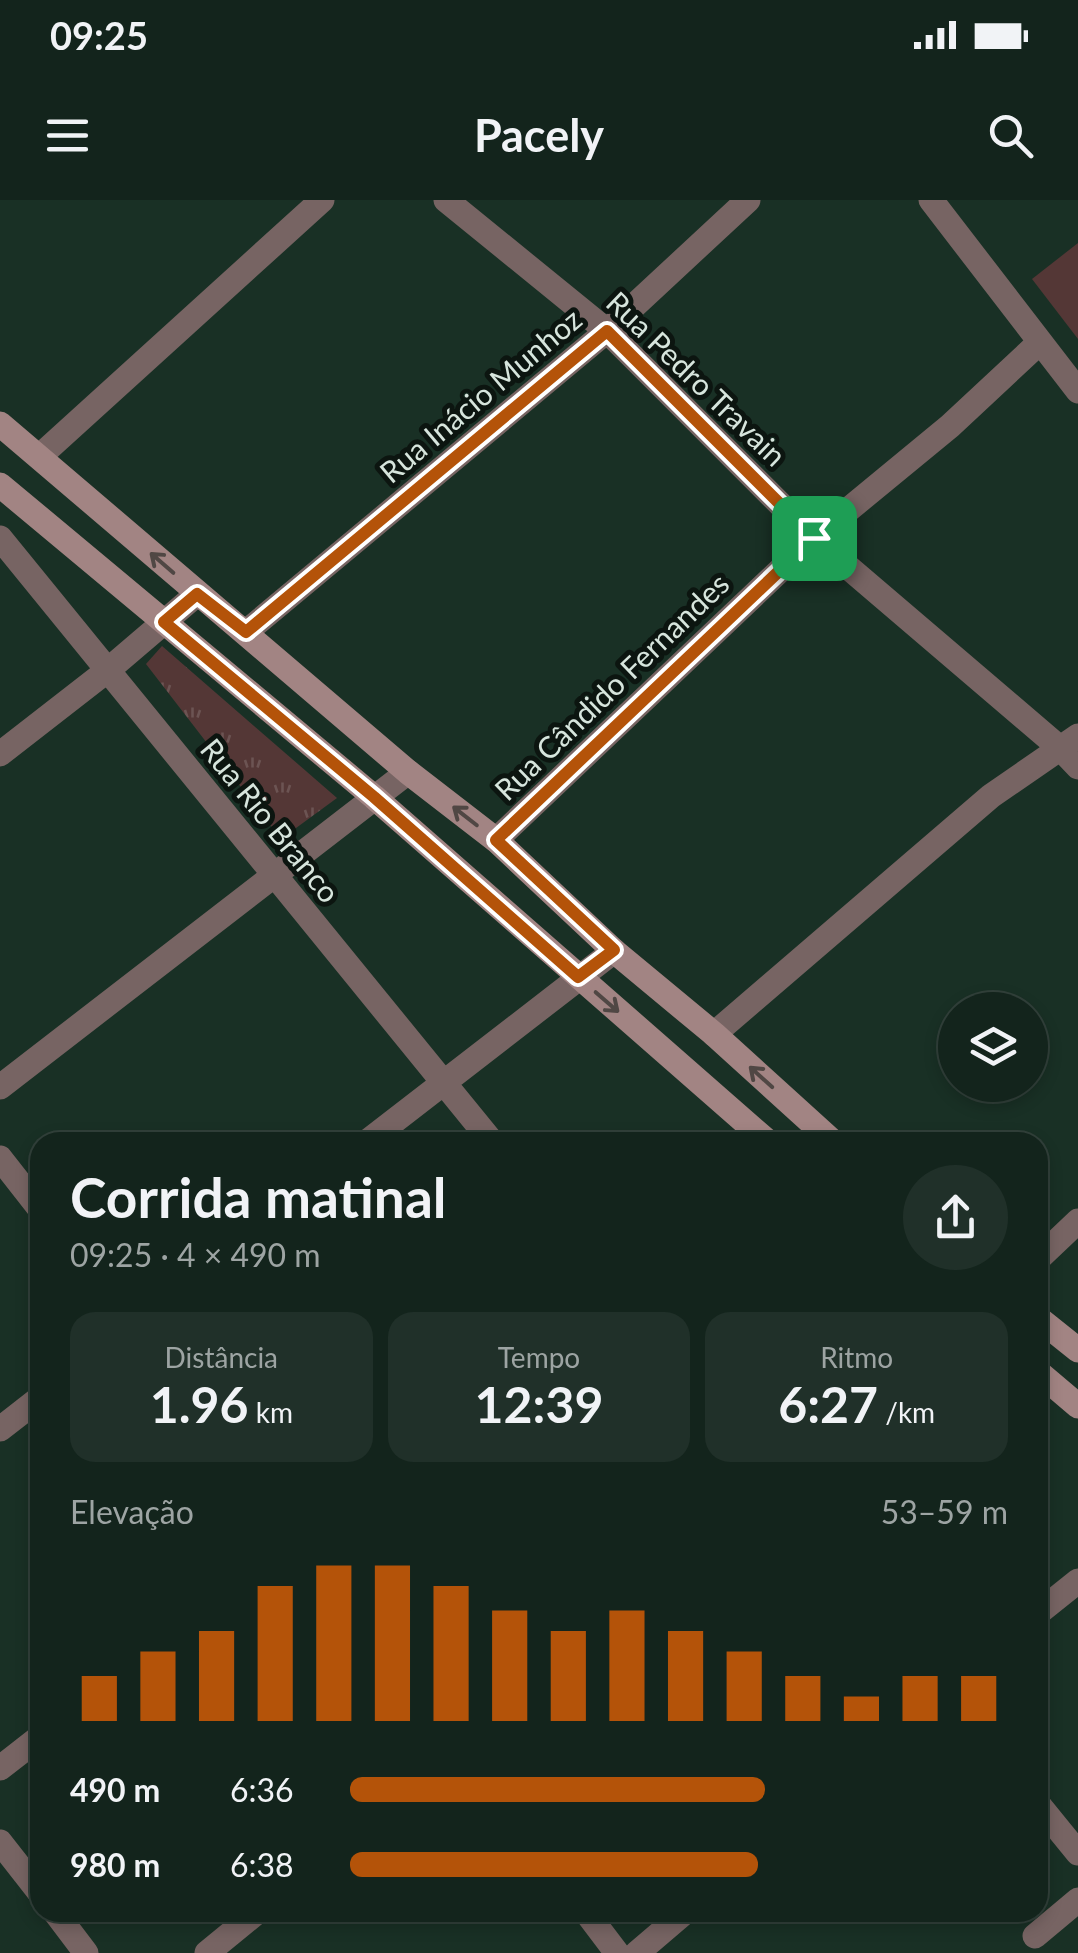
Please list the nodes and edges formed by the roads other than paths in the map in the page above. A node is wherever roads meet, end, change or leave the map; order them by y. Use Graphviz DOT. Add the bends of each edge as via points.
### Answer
graph roads {
  1 [pos="322,200"];
  2 [pos="446,200"];
  3 [pos="748,200"];
  4 [pos="931,200"];
  5 [pos="607,331"];
  6 [pos="1040,342"];
  7 [pos="1078,391"];
  8 [pos="0,424"];
  9 [pos="40,456"];
  10 [pos="0,485"];
  11 [pos="0,538"];
  12 [pos="814,538"];
  13 [pos="197,594"];
  14 [pos="164,622"];
  15 [pos="246,632"];
  16 [pos="108,670"];
  17 [pos="1072,751"];
  18 [pos="0,754"];
  19 [pos="408,772"];
  20 [pos="374,797"];
  21 [pos="496,840"];
  22 [pos="274,875"];
  23 [pos="614,950"];
  24 [pos="578,977"];
  25 [pos="714,1034"];
  26 [pos="442,1083"];
  27 [pos="0,1087"];
  28 [pos="379,1132"];
  29 [pos="484,1132"];
  30 [pos="756,1132"];
  31 [pos="822,1132"];
  32 [pos="0,1158"];
  33 [pos="30,1197"];
  34 [pos="1078,1222"];
  35 [pos="1048,1250"];
  36 [pos="1048,1326"];
  37 [pos="1078,1350"];
  38 [pos="1048,1380"];
  39 [pos="30,1406"];
  40 [pos="1078,1406"];
  41 [pos="0,1429"];
  42 [pos="1078,1582"];
  43 [pos="1048,1606"];
  44 [pos="30,1745"];
  45 [pos="0,1768"];
  46 [pos="1048,1816"];
  47 [pos="0,1842"];
  48 [pos="1078,1853"];
  49 [pos="30,1881"];
  50 [pos="1078,1900"];
  51 [pos="63,1922"];
  52 [pos="245,1922"];
  53 [pos="594,1922"];
  54 [pos="673,1922"];
  55 [pos="1035,1936"];
  56 [pos="86,1953"];
  57 [pos="207,1953"];
  58 [pos="617,1953"];
  59 [pos="637,1953"];
  1 -- 9 [label="street"];
  2 -- 5 [label="street, Rua Pedro Travain"];
  3 -- 5 [label="street, Rua Inácio Munhoz"];
  4 -- 6 [label="street"];
  5 -- 12 [label="street, Rua Pedro Travain"];
  5 -- 15 [label="street, Rua Inácio Munhoz"];
  6 -- 7 [label="street"];
  6 -- 12 [label="street, Rua Cândido Fernandes"];
  8 -- 9 [label="main road"];
  13 -- 9 [label="main road, one-way"];
  10 -- 14 [label="main road"];
  11 -- 16 [label="street, Rua Rio Branco"];
  12 -- 17 [label="street, Rua Pedro Travain"];
  12 -- 21 [label="street, Rua Cândido Fernandes"];
  13 -- 14 [label="street"];
  13 -- 15 [label="main road"];
  14 -- 16 [label="street"];
  14 -- 20 [label="main road"];
  15 -- 19 [label="main road"];
  16 -- 18 [label="street"];
  16 -- 22 [label="street, Rua Rio Branco"];
  17 -- 25 [label="street" via="991,796"];
  19 -- 20 [label="street"];
  21 -- 19 [label="main road, one-way"];
  20 -- 22 [label="street"];
  20 -- 24 [label="main road"];
  21 -- 23 [label="main road"];
  22 -- 26 [label="street, Rua Rio Branco"];
  22 -- 27 [label="street"];
  23 -- 24 [label="street"];
  23 -- 25 [label="main road"];
  24 -- 26 [label="street"];
  24 -- 30 [label="main road, one-way"];
  31 -- 25 [label="main road, one-way"];
  26 -- 28 [label="street"];
  26 -- 29 [label="street, Rua Rio Branco"];
  32 -- 33 [label="street"];
  34 -- 35 [label="street"];
  36 -- 37 [label="main road"];
  38 -- 40 [label="main road"];
  39 -- 41 [label="street"];
  42 -- 43 [label="street"];
  44 -- 45 [label="street"];
  46 -- 48 [label="street"];
  47 -- 49 [label="street"];
  50 -- 55 [label="street"];
  51 -- 56 [label="street"];
  52 -- 57 [label="street"];
  53 -- 58 [label="street"];
  54 -- 59 [label="street"];
}
